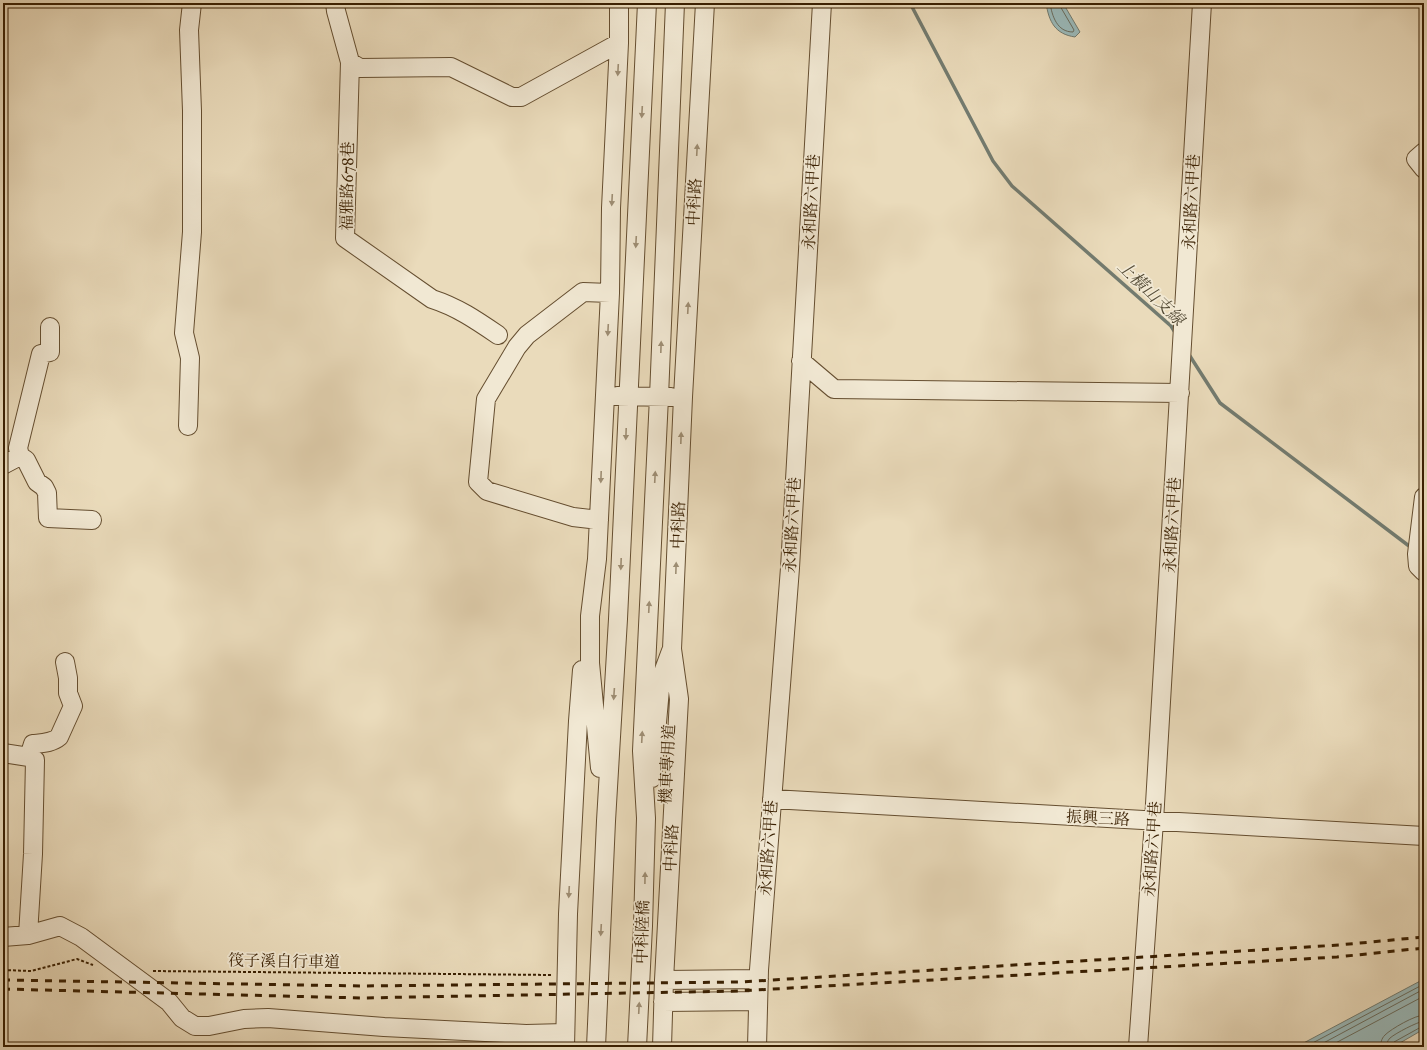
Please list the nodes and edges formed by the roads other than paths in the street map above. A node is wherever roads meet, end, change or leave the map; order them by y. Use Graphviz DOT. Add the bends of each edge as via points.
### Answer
graph roads {
  1 [pos="192,3"];
  2 [pos="335,3"];
  3 [pos="619,3"];
  4 [pos="647,3"];
  5 [pos="675,3"];
  6 [pos="705,3"];
  7 [pos="822,3"];
  8 [pos="1202,3"];
  9 [pos="619,43"];
  10 [pos="350,62"];
  11 [pos="1424,152"];
  12 [pos="1424,169"];
  13 [pos="610,293"];
  14 [pos="50,327"];
  15 [pos="498,335"];
  16 [pos="801,361"];
  17 [pos="1180,393"];
  18 [pos="628,395"];
  19 [pos="604,396"];
  20 [pos="659,397"];
  21 [pos="683,397"];
  22 [pos="188,426"];
  23 [pos="20,456"];
  24 [pos="3,465"];
  25 [pos="1424,497"];
  26 [pos="92,520"];
  27 [pos="599,520"];
  28 [pos="1424,572"];
  29 [pos="590,616"];
  30 [pos="672,649"];
  31 [pos="65,662"];
  32 [pos="590,663"];
  33 [pos="3,752"];
  34 [pos="29,757"];
  35 [pos="772,799"];
  36 [pos="646,818"];
  37 [pos="606,821"];
  38 [pos="1154,821"];
  39 [pos="1424,836"];
  40 [pos="28,935"];
  41 [pos="3,937"];
  42 [pos="759,979"];
  43 [pos="664,980"];
  44 [pos="758,1001"];
  45 [pos="663,1002"];
  46 [pos="569,1042"];
  47 [pos="596,1047"];
  48 [pos="637,1047"];
  49 [pos="652,1047"];
  50 [pos="662,1047"];
  51 [pos="757,1047"];
  52 [pos="1138,1047"];
  1 -- 22 [label="street" via="189,30 192,232 184,333 190,358"];
  2 -- 10 [label="street, 福雅路678巷"];
  3 -- 9 [label="street"];
  4 -- 18 [label="street, one-way"];
  20 -- 5 [label="street, 中科路, one-way"];
  21 -- 6 [label="street, 中科路, one-way"];
  7 -- 16 [label="street, 永和路六甲巷"];
  8 -- 17 [label="street, 永和路六甲巷"];
  9 -- 10 [label="street" via="521,96 512,97 451,67 360,68"];
  9 -- 13 [label="street, one-way" via="611,208"];
  10 -- 15 [label="street, 福雅路678巷" via="345,238 432,299 459,310"];
  11 -- 12 [label="street" via="1416,159"];
  13 -- 19 [label="street, one-way"];
  13 -- 27 [label="street" via="582,292 527,335 518,347 486,399 478,482 487,491 573,517"];
  14 -- 23 [label="street" via="50,352 41,354 18,448"];
  16 -- 17 [label="street" via="834,389"];
  16 -- 35 [label="street, 永和路六甲巷" via="790,568"];
  17 -- 38 [label="street, 永和路六甲巷"];
  18 -- 19 [label="street"];
  18 -- 20 [label="street"];
  18 -- 37 [label="street, one-way"];
  19 -- 27 [label="street, one-way"];
  20 -- 21 [label="street"];
  36 -- 20 [label="street, 中科路, one-way" via="642,751"];
  30 -- 21 [label="street, 中科路, one-way"];
  23 -- 24 [label="street"];
  23 -- 26 [label="street" via="26,460 37,482 44,486 47,493 48,518"];
  25 -- 28 [label="street" via="1417,554 1418,566"];
  27 -- 29 [label="street"];
  29 -- 32 [label="street"];
  29 -- 46 [label="street, one-way" via="578,721 568,914"];
  30 -- 36 [label="street" via="662,678"];
  30 -- 43 [label="street, 中科路" via="679,699"];
  30 -- 49 [label="street, 機車專用道"];
  31 -- 34 [label="street" via="68,693 73,706 59,737 49,742 34,744"];
  32 -- 37 [label="street"];
  32 -- 46 [label="street"];
  33 -- 34 [label="street"];
  34 -- 40 [label="street" via="35,760"];
  35 -- 38 [label="street, 振興三路"];
  35 -- 42 [label="street, 永和路六甲巷"];
  48 -- 36 [label="street, 中科陸橋, one-way"];
  37 -- 47 [label="street, one-way"];
  38 -- 39 [label="street, 振興三路"];
  38 -- 52 [label="street, 永和路六甲巷"];
  40 -- 41 [label="street"];
  40 -- 46 [label="street" via="60,926 81,937 169,1002 182,1018 195,1026 268,1018 520,1034"];
  42 -- 43 [label="street"];
  42 -- 44 [label="street, 永和路六甲巷"];
  43 -- 45 [label="street, 中科路"];
  44 -- 45 [label="street"];
  44 -- 51 [label="street, 永和路六甲巷"];
  45 -- 50 [label="street, 中科路"];
}
